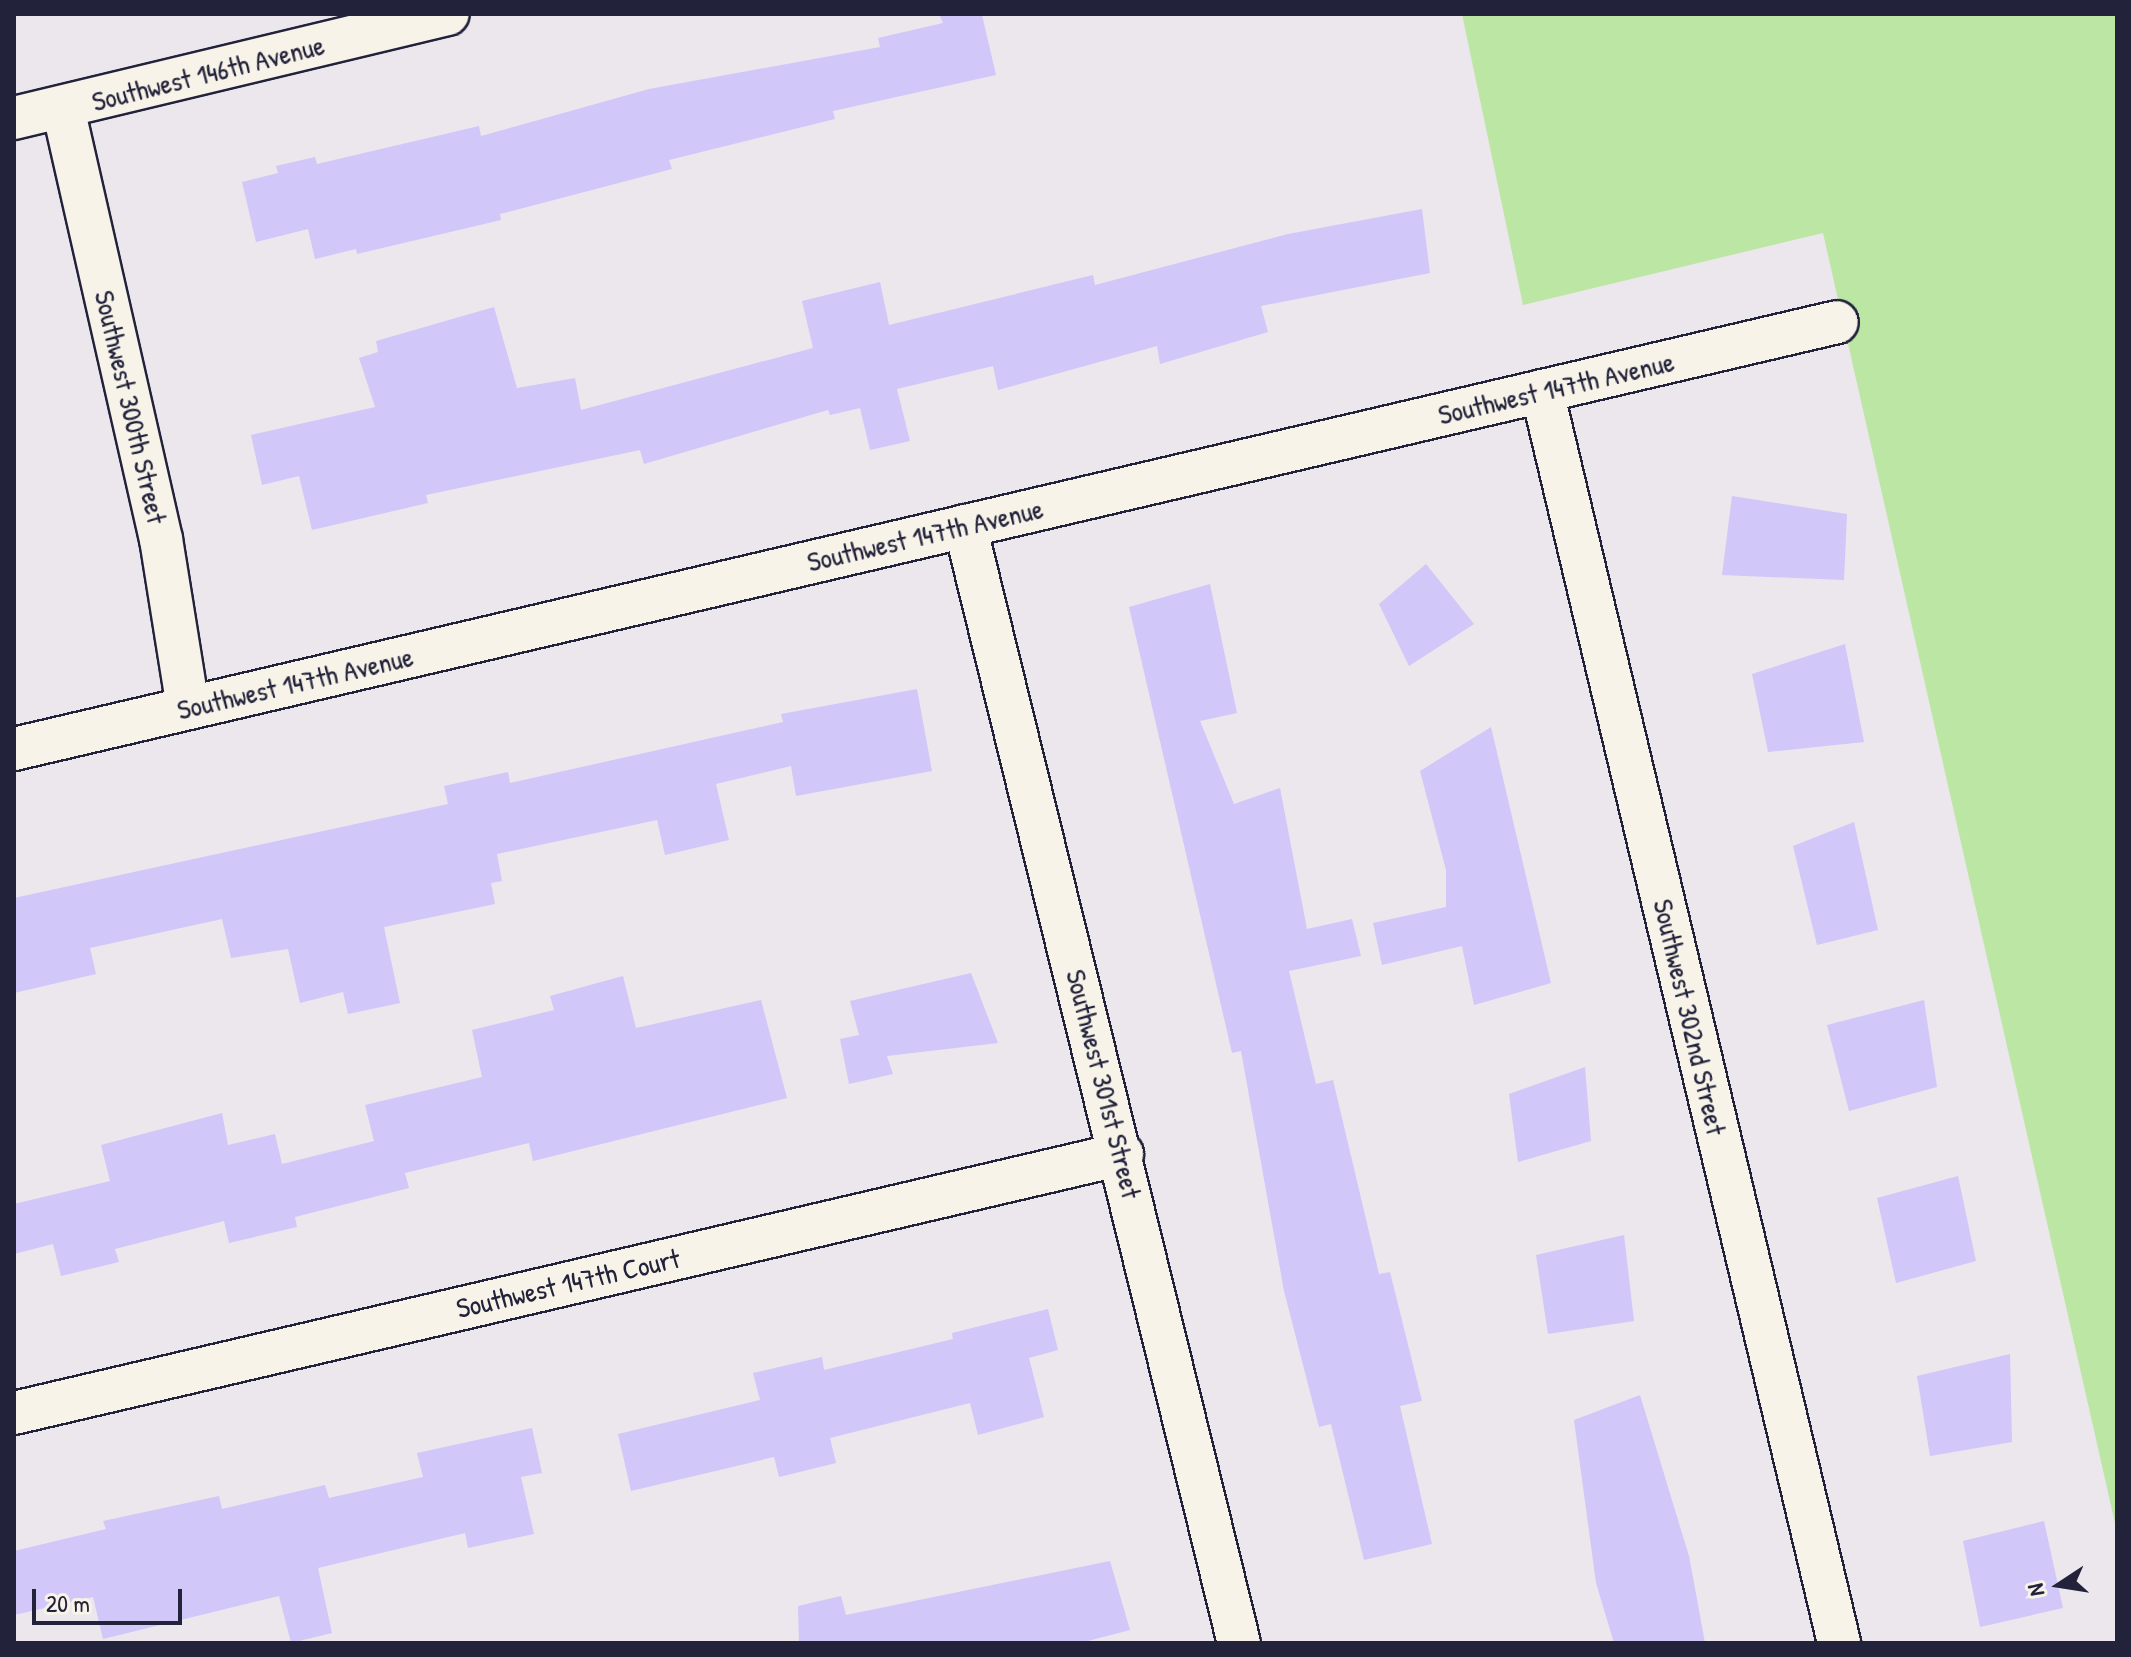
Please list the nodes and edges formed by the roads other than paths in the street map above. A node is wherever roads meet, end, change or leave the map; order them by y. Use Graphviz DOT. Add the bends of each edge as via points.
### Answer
graph roads {
  1 [pos="448,14"];
  2 [pos="63,108"];
  3 [pos="14,118"];
  4 [pos="1837,322"];
  5 [pos="1542,391"];
  6 [pos="965,526"];
  7 [pos="188,708"];
  8 [pos="14,749"];
  9 [pos="1122,1154"];
  10 [pos="14,1413"];
  11 [pos="1239,1643"];
  12 [pos="1839,1643"];
  1 -- 2 [label="street, Southwest 146th Avenue"];
  2 -- 3 [label="street, Southwest 146th Avenue"];
  2 -- 7 [label="street, Southwest 300th Street" via="161,539"];
  4 -- 5 [label="street, Southwest 147th Avenue"];
  5 -- 6 [label="street, Southwest 147th Avenue"];
  5 -- 12 [label="street, Southwest 302nd Street"];
  6 -- 7 [label="street, Southwest 147th Avenue"];
  6 -- 9 [label="street, Southwest 301st Street"];
  7 -- 8 [label="street, Southwest 147th Avenue"];
  9 -- 10 [label="street, Southwest 147th Court"];
  9 -- 11 [label="street, Southwest 301st Street"];
}
